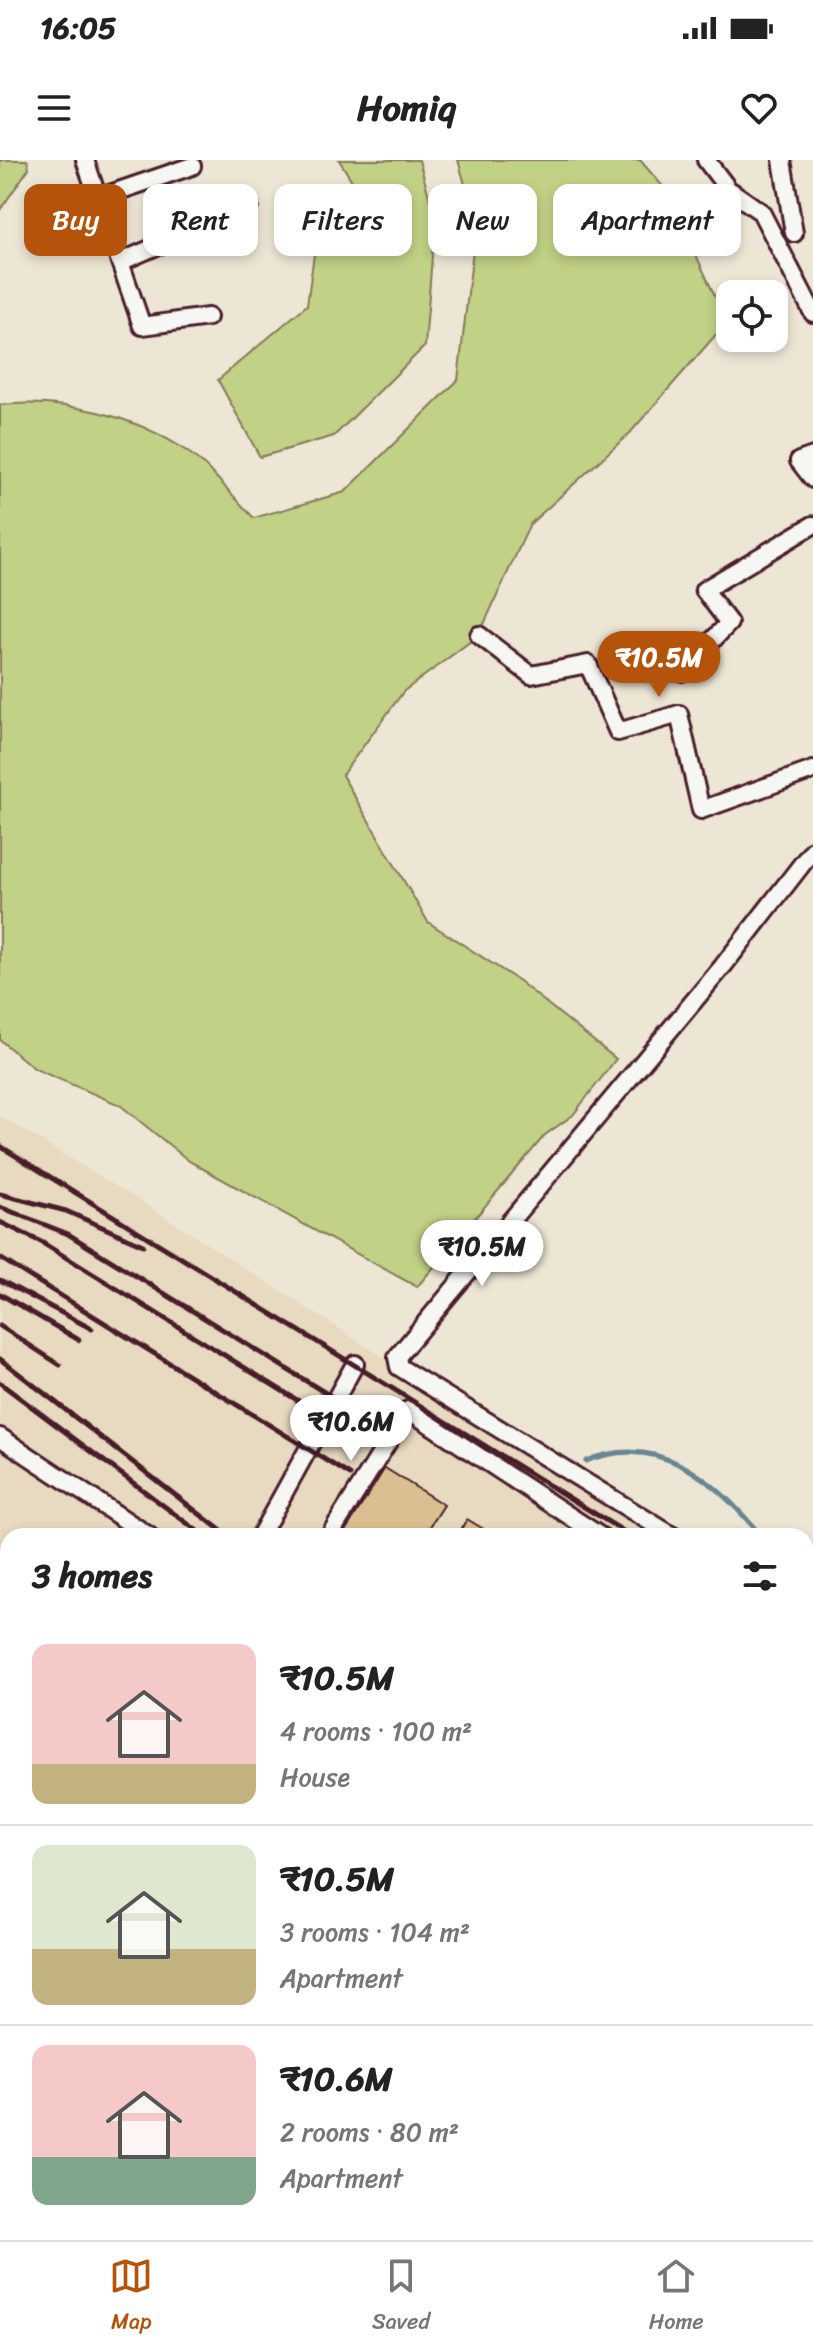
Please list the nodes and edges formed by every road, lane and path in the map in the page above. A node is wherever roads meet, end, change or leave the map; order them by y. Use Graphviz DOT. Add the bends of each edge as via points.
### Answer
graph roads {
  1 [pos="85,160"];
  2 [pos="706,160"];
  3 [pos="782,160"];
  4 [pos="192,166"];
  5 [pos="93,184"];
  6 [pos="127,188"];
  7 [pos="794,233"];
  8 [pos="143,252"];
  9 [pos="118,256"];
  10 [pos="120,262"];
  11 [pos="813,313"];
  12 [pos="208,317"];
  13 [pos="813,456"];
  14 [pos="813,479"];
  15 [pos="813,525"];
  16 [pos="479,635"];
  17 [pos="682,672"];
  18 [pos="813,770"];
  19 [pos="813,850"];
  20 [pos="355,1364"];
  21 [pos="0,1437"];
  22 [pos="137,1528"];
  23 [pos="264,1528"];
  24 [pos="334,1528"];
  25 [pos="588,1528"];
  26 [pos="660,1528"];
  1 -- 5 [label="street"];
  2 -- 11 [label="street" via="728,189 761,212"];
  3 -- 7 [label="street"];
  4 -- 6 [label="street"];
  8 -- 10 [label="street"];
  9 -- 10 [label="street"];
  10 -- 12 [label="street" via="142,326"];
  13 -- 14 [label="street" via="799,461"];
  15 -- 17 [label="street" via="704,590 729,623"];
  16 -- 18 [label="street" via="531,675 588,664 618,732 679,714 701,810"];
  19 -- 26 [label="street" via="723,966 397,1357 399,1367"];
  20 -- 23 [label="street"];
  21 -- 22 [label="street"];
  24 -- 25 [label="street" via="408,1410"];
}
